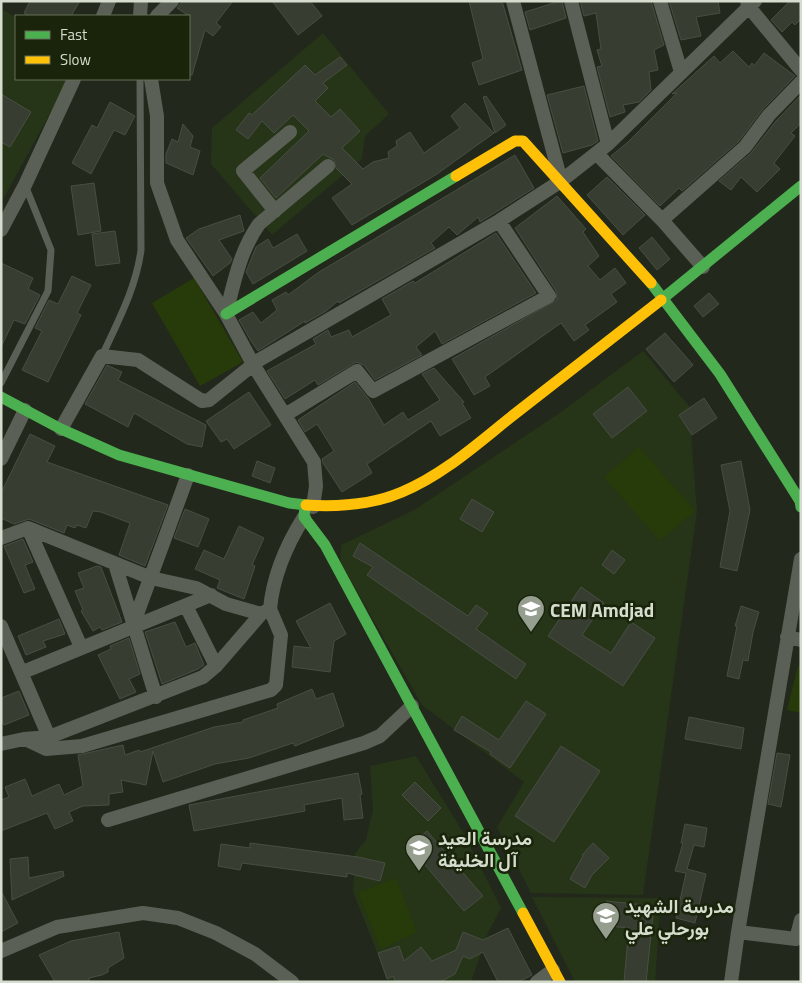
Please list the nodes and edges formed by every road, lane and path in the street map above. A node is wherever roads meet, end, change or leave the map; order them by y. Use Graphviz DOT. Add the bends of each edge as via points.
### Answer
graph roads {
  1 [pos="109,1"];
  2 [pos="141,1"];
  3 [pos="172,1"];
  4 [pos="513,1"];
  5 [pos="571,1"];
  6 [pos="660,1"];
  7 [pos="750,3"];
  8 [pos="102,15"];
  9 [pos="140,15"];
  10 [pos="157,15"];
  11 [pos="801,70"];
  12 [pos="681,72"];
  13 [pos="74,80"];
  14 [pos="140,80"];
  15 [pos="151,80"];
  16 [pos="801,82"];
  17 [pos="290,132"];
  18 [pos="608,144"];
  19 [pos="597,154"];
  20 [pos="328,166"];
  21 [pos="561,181"];
  22 [pos="25,185"];
  23 [pos="801,186"];
  24 [pos="275,211"];
  25 [pos="662,220"];
  26 [pos="499,221"];
  27 [pos="1,230"];
  28 [pos="703,267"];
  29 [pos="663,297"];
  30 [pos="226,314"];
  31 [pos="102,356"];
  32 [pos="254,366"];
  33 [pos="1,382"];
  34 [pos="1,397"];
  35 [pos="25,410"];
  36 [pos="285,415"];
  37 [pos="61,429"];
  38 [pos="1,459"];
  39 [pos="188,475"];
  40 [pos="801,507"];
  41 [pos="308,510"];
  42 [pos="28,528"];
  43 [pos="1,538"];
  44 [pos="801,559"];
  45 [pos="115,564"];
  46 [pos="151,578"];
  47 [pos="211,595"];
  48 [pos="186,606"];
  49 [pos="266,611"];
  50 [pos="133,625"];
  51 [pos="1,626"];
  52 [pos="794,639"];
  53 [pos="80,647"];
  54 [pos="216,666"];
  55 [pos="23,672"];
  56 [pos="156,697"];
  57 [pos="412,706"];
  58 [pos="49,737"];
  59 [pos="24,739"];
  60 [pos="1,744"];
  61 [pos="108,820"];
  62 [pos="801,920"];
  63 [pos="738,932"];
  64 [pos="798,939"];
  65 [pos="1,951"];
  66 [pos="556,976"];
  67 [pos="292,982"];
  68 [pos="537,982"];
  69 [pos="731,982"];
  1 -- 8 [label="street"];
  2 -- 9 [label="street"];
  3 -- 10 [label="street"];
  4 -- 21 [label="street"];
  5 -- 18 [label="street"];
  6 -- 12 [label="street"];
  7 -- 11 [label="street"];
  7 -- 12 [label="street"];
  12 -- 18 [label="street"];
  13 -- 22 [label="street"];
  14 -- 31 [label="lane" via="139,269"];
  15 -- 30 [label="street" via="157,116 157,183 178,240"];
  16 -- 25 [label="street" via="769,115 745,147"];
  17 -- 24 [label="street" via="242,172"];
  18 -- 19 [label="street"];
  19 -- 21 [label="street"];
  19 -- 25 [label="street"];
  20 -- 24 [label="street"];
  21 -- 26 [label="street"];
  21 -- 29 [label="street"];
  21 -- 30 [label="street" via="523,141 515,141"];
  22 -- 27 [label="street"];
  22 -- 33 [label="lane" via="51,250 50,276 48,291"];
  23 -- 28 [label="street"];
  24 -- 30 [label="street" via="259,224 239,259"];
  25 -- 28 [label="street"];
  26 -- 32 [label="street" via="259,360"];
  26 -- 36 [label="street" via="548,296 373,391 357,371"];
  28 -- 29 [label="street"];
  29 -- 40 [label="street" via="720,374"];
  29 -- 41 [label="street" via="458,459 415,486 358,504"];
  30 -- 32 [label="street"];
  31 -- 32 [label="street" via="138,360 202,401 208,400"];
  31 -- 37 [label="street"];
  32 -- 36 [label="street"];
  34 -- 35 [label="street"];
  35 -- 37 [label="street"];
  35 -- 38 [label="street"];
  36 -- 41 [label="street" via="314,462"];
  37 -- 39 [label="street" via="119,455"];
  39 -- 41 [label="street"];
  39 -- 46 [label="street"];
  41 -- 49 [label="street" via="284,556"];
  41 -- 57 [label="street"];
  42 -- 43 [label="street"];
  42 -- 45 [label="street"];
  42 -- 53 [label="street"];
  44 -- 52 [label="street"];
  45 -- 46 [label="street"];
  45 -- 50 [label="street"];
  46 -- 47 [label="street" via="196,588"];
  46 -- 50 [label="street"];
  47 -- 48 [label="street"];
  47 -- 49 [label="street" via="226,604"];
  48 -- 50 [label="street"];
  48 -- 54 [label="street"];
  49 -- 54 [label="street"];
  49 -- 59 [label="street" via="280,634 276,685 271,690 82,746 46,749"];
  50 -- 53 [label="street"];
  50 -- 56 [label="street"];
  51 -- 55 [label="street"];
  52 -- 63 [label="street"];
  53 -- 55 [label="street"];
  54 -- 56 [label="street" via="203,677"];
  55 -- 58 [label="street"];
  56 -- 58 [label="street"];
  57 -- 61 [label="street" via="380,736 364,743"];
  57 -- 66 [label="street"];
  58 -- 59 [label="street"];
  59 -- 60 [label="street"];
  62 -- 64 [label="street"];
  63 -- 64 [label="street"];
  63 -- 69 [label="street"];
  65 -- 67 [label="street" via="57,926 143,913 178,918 216,934 255,954"];
  66 -- 68 [label="street"];
}
